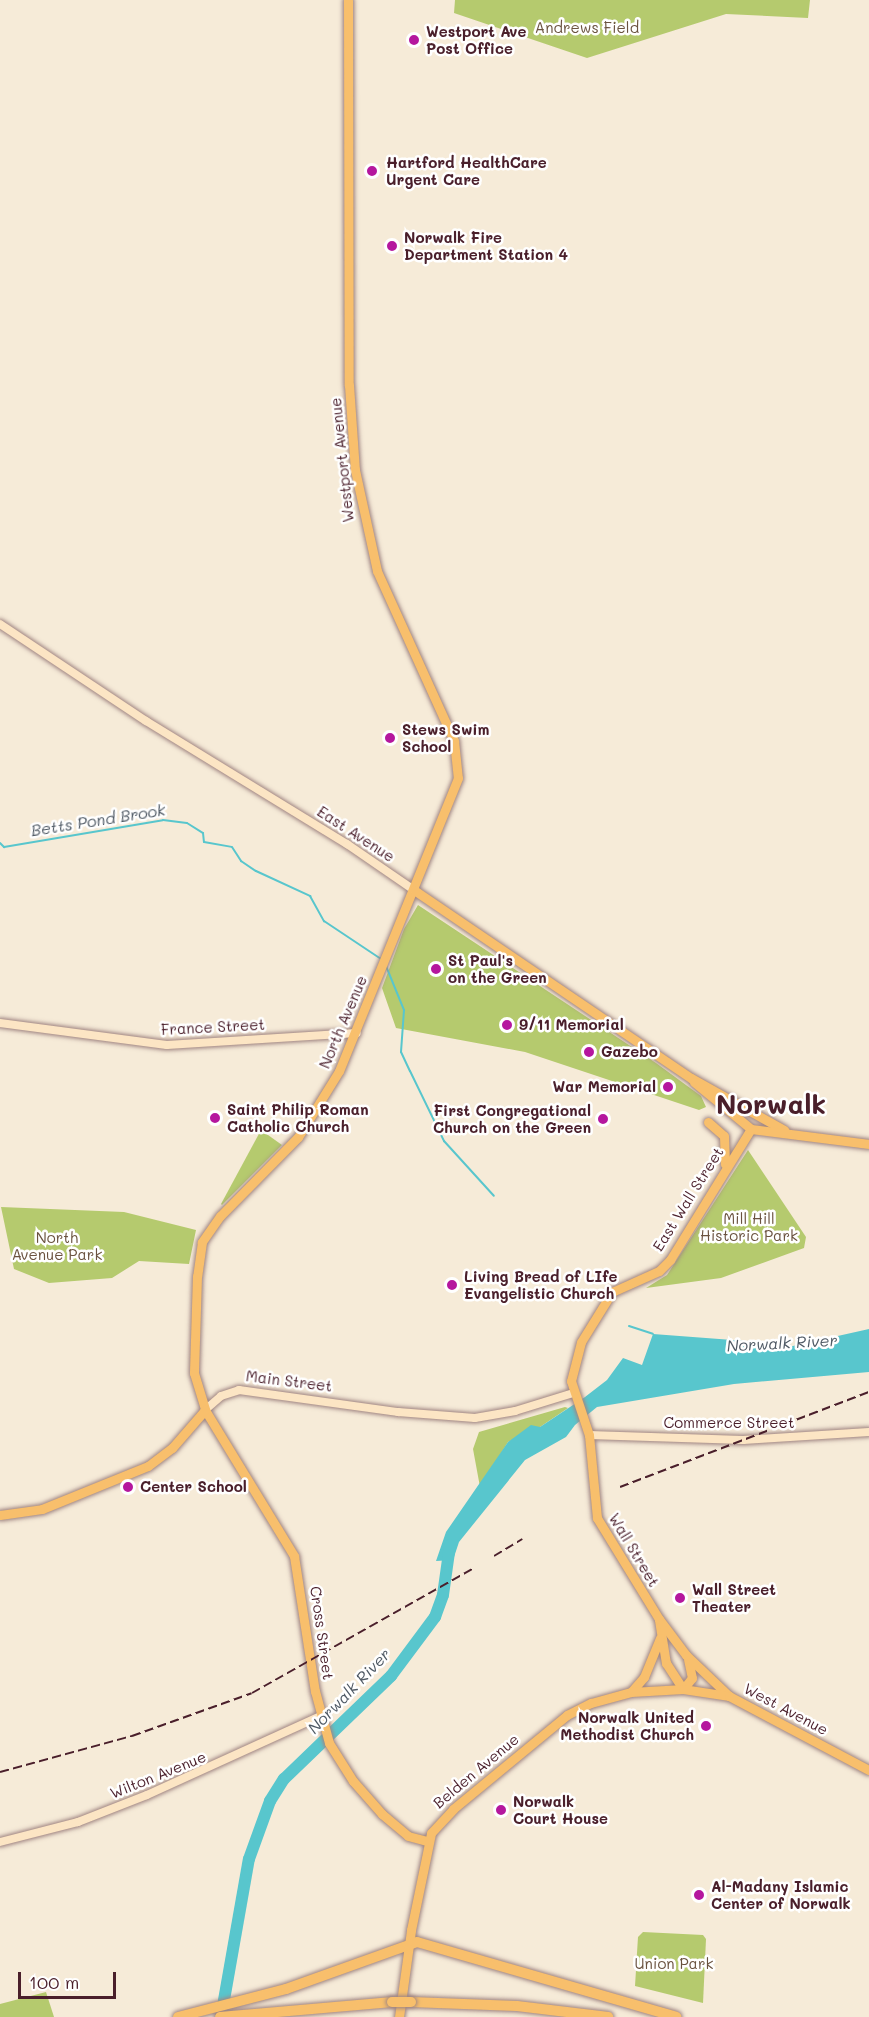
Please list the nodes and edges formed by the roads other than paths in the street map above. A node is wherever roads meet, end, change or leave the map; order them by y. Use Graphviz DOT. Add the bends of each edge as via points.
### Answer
graph roads {
  1 [pos="348,0"];
  2 [pos="0,624"];
  3 [pos="414,890"];
  4 [pos="0,1023"];
  5 [pos="357,1033"];
  6 [pos="691,1078"];
  7 [pos="723,1094"];
  8 [pos="708,1122"];
  9 [pos="751,1129"];
  10 [pos="784,1130"];
  11 [pos="869,1144"];
  12 [pos="725,1169"];
  13 [pos="612,1292"];
  14 [pos="574,1396"];
  15 [pos="205,1410"];
  16 [pos="869,1432"];
  17 [pos="589,1435"];
  18 [pos="0,1515"];
  19 [pos="659,1619"];
  20 [pos="661,1636"];
  21 [pos="686,1655"];
  22 [pos="684,1689"];
  23 [pos="631,1692"];
  24 [pos="729,1696"];
  25 [pos="320,1716"];
  26 [pos="869,1770"];
  27 [pos="0,1842"];
  28 [pos="427,1842"];
  29 [pos="409,1943"];
  30 [pos="183,2016"];
  31 [pos="220,2017"];
  32 [pos="399,2017"];
  33 [pos="608,2017"];
  34 [pos="676,2017"];
  1 -- 3 [label="main road, Westport Avenue" via="349,385 356,470 377,571 457,751 454,796"];
  2 -- 3 [label="main road, East Avenue"];
  3 -- 5 [label="main road, North Avenue"];
  3 -- 6 [label="main road, East Avenue"];
  4 -- 5 [label="main road, France Street" via="167,1045"];
  5 -- 15 [label="main road, North Avenue" via="306,1126 215,1221 202,1242 194,1373"];
  6 -- 7 [label="main road, East Avenue"];
  6 -- 9 [label="main road, East Avenue" via="718,1105"];
  7 -- 9 [label="main road, East Avenue"];
  7 -- 10 [label="main road, East Avenue"];
  8 -- 12 [label="main road" via="719,1129 727,1143"];
  9 -- 10 [label="main road, East Avenue"];
  9 -- 12 [label="main road, East Wall Street"];
  10 -- 11 [label="main road, East Avenue"];
  12 -- 13 [label="main road, East Wall Street" via="670,1260 658,1271"];
  13 -- 14 [label="main road, Wall Street" via="581,1342 571,1381"];
  14 -- 15 [label="main road, Main Street" via="469,1418 239,1390 221,1396"];
  14 -- 17 [label="main road, Wall Street"];
  15 -- 18 [label="main road, Main Street" via="172,1449 148,1466 42,1509"];
  15 -- 25 [label="main road, Cross Street" via="294,1556"];
  16 -- 17 [label="main road, Commerce Street" via="743,1440"];
  17 -- 19 [label="main road, Wall Street" via="595,1515"];
  19 -- 20 [label="main road, Wall Street"];
  19 -- 21 [label="main road, Wall Street"];
  20 -- 22 [label="main road, Wall Street" via="668,1669"];
  20 -- 23 [label="main road, Wall Street" via="645,1677"];
  21 -- 22 [label="main road" via="692,1678"];
  21 -- 24 [label="main road, Wall Street"];
  22 -- 23 [label="main road, Belden Avenue"];
  22 -- 24 [label="main road, West Avenue"];
  23 -- 28 [label="main road, Belden Avenue" via="591,1703 555,1724 447,1813"];
  24 -- 26 [label="main road, West Avenue"];
  25 -- 27 [label="main road, Wilton Avenue" via="147,1795 78,1822"];
  25 -- 28 [label="main road, Cross Street" via="340,1761 382,1814 408,1836"];
  28 -- 29 [label="main road, Belden Avenue"];
  29 -- 30 [label="highway" via="258,1998"];
  29 -- 32 [label="main road, Belden Avenue"];
  29 -- 34 [label="highway" via="424,1943"];
  31 -- 33 [label="highway, bridge" via="411,2002 517,2006"];
}
